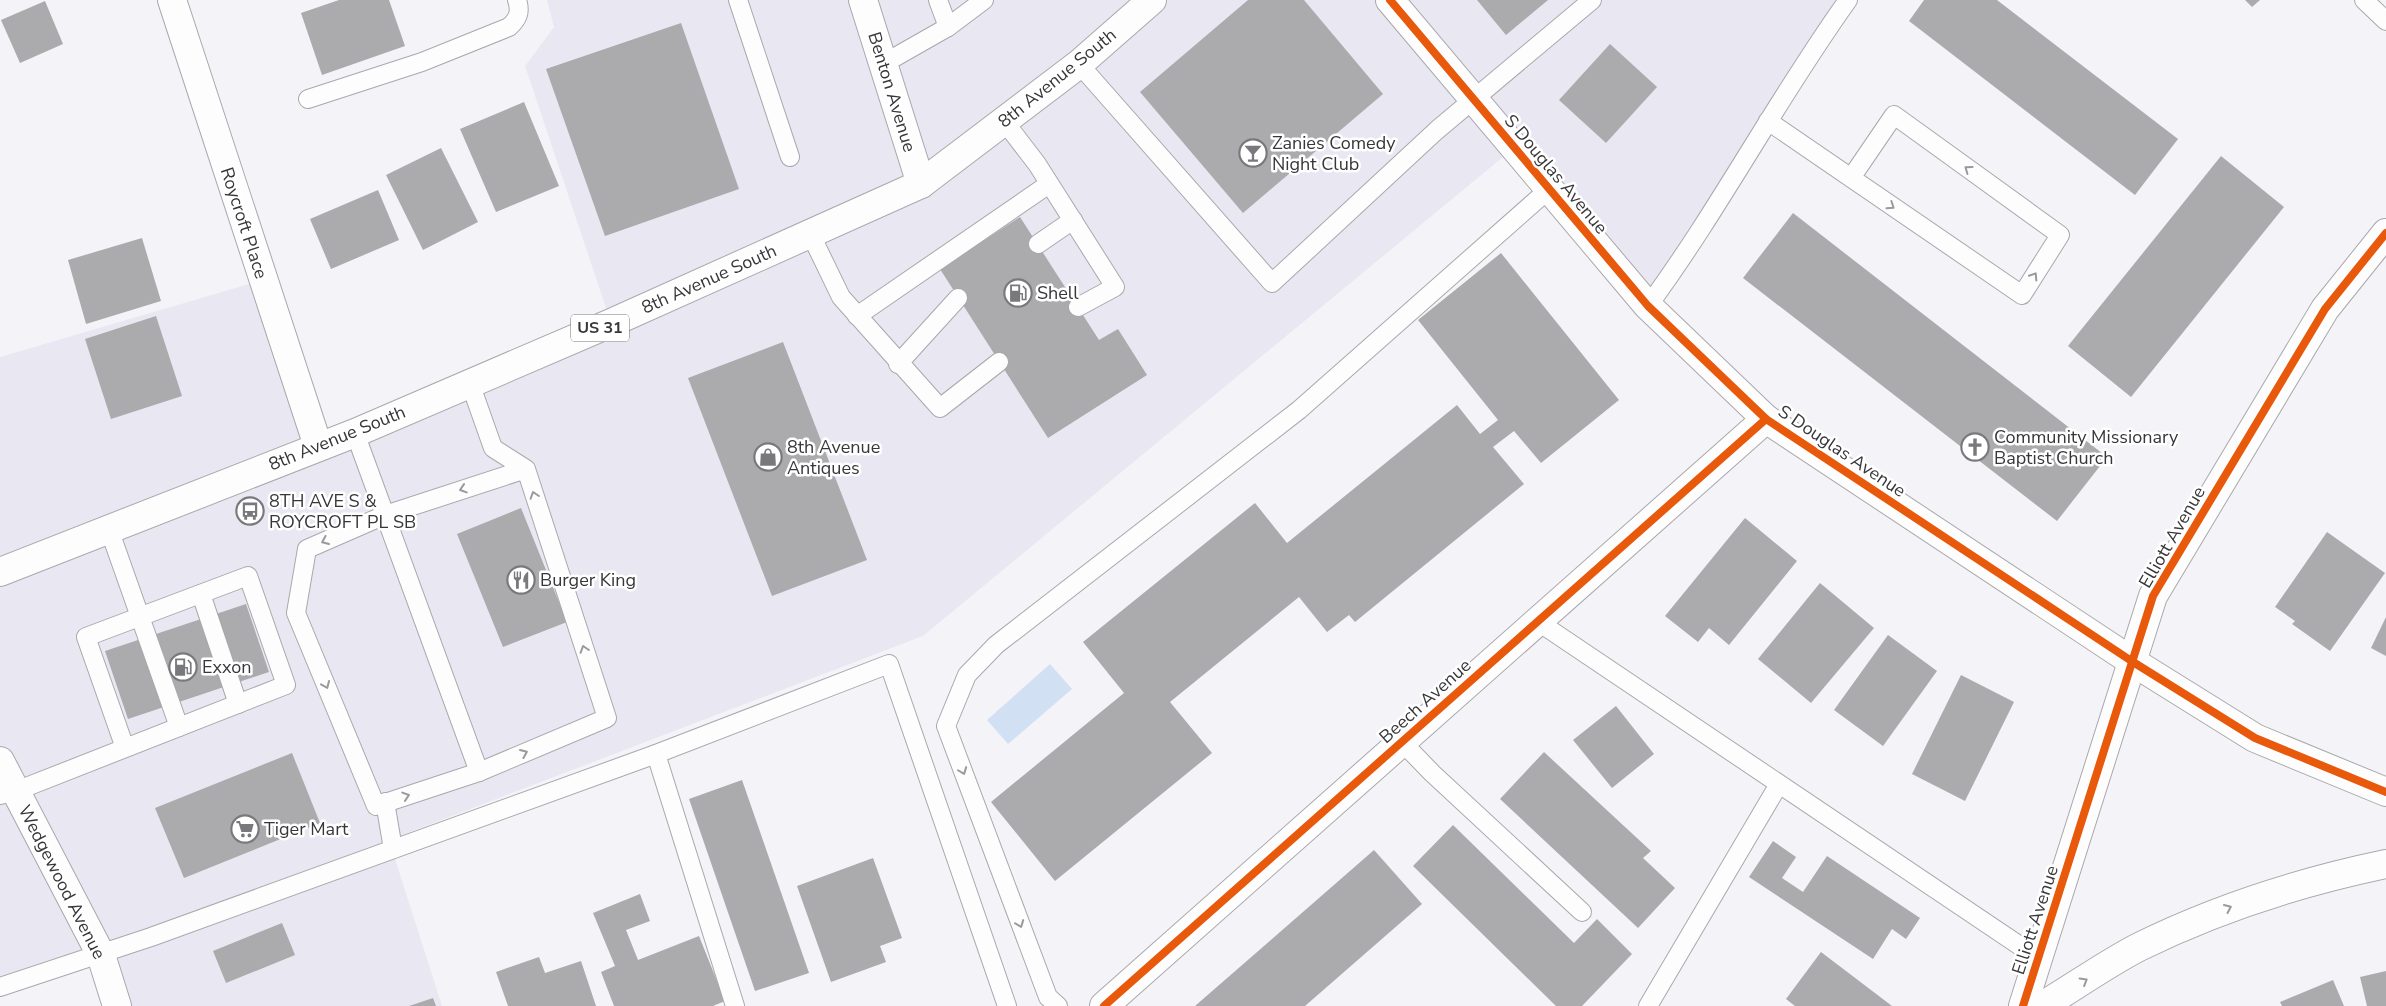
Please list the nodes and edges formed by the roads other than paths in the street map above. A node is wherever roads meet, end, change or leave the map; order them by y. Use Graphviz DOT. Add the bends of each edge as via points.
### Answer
graph roads {
  1 [pos="172,0"];
  2 [pos="517,0"];
  3 [pos="738,0"];
  4 [pos="863,0"];
  5 [pos="938,0"];
  6 [pos="984,0"];
  7 [pos="1390,0"];
  8 [pos="1592,0"];
  9 [pos="1848,0"];
  10 [pos="2364,0"];
  11 [pos="1144,2"];
  12 [pos="2386,21"];
  13 [pos="948,27"];
  14 [pos="883,64"];
  15 [pos="1079,64"];
  16 [pos="308,99"];
  17 [pos="1475,99"];
  18 [pos="1004,120"];
  19 [pos="1768,122"];
  20 [pos="790,157"];
  21 [pos="1851,178"];
  22 [pos="921,184"];
  23 [pos="1049,184"];
  24 [pos="1548,190"];
  25 [pos="1072,220"];
  26 [pos="810,233"];
  27 [pos="2386,233"];
  28 [pos="1038,244"];
  29 [pos="958,298"];
  30 [pos="1648,306"];
  31 [pos="1078,307"];
  32 [pos="857,316"];
  33 [pos="999,362"];
  34 [pos="898,364"];
  35 [pos="470,383"];
  36 [pos="1766,419"];
  37 [pos="355,433"];
  38 [pos="318,446"];
  39 [pos="526,469"];
  40 [pos="386,515"];
  41 [pos="109,529"];
  42 [pos="0,572"];
  43 [pos="201,594"];
  44 [pos="140,617"];
  45 [pos="1537,621"];
  46 [pos="2133,662"];
  47 [pos="238,704"];
  48 [pos="179,727"];
  49 [pos="1402,742"];
  50 [pos="125,748"];
  51 [pos="656,754"];
  52 [pos="0,760"];
  53 [pos="478,772"];
  54 [pos="1779,784"];
  55 [pos="2386,792"];
  56 [pos="8,793"];
  57 [pos="385,802"];
  58 [pos="393,849"];
  59 [pos="2386,864"];
  60 [pos="1582,912"];
  61 [pos="101,955"];
  62 [pos="2038,958"];
  63 [pos="0,987"];
  64 [pos="117,1006"];
  65 [pos="735,1006"];
  66 [pos="1008,1006"];
  67 [pos="1058,1006"];
  68 [pos="1104,1006"];
  69 [pos="1648,1006"];
  70 [pos="2023,1006"];
  71 [pos="2042,1006"];
  1 -- 38 [label="street, Roycroft Place"];
  2 -- 16 [label="lane" via="520,8 516,20 509,27 422,62"];
  3 -- 20 [label="lane"];
  4 -- 14 [label="street, Benton Avenue"];
  5 -- 13 [label="lane"];
  6 -- 13 [label="lane"];
  7 -- 17 [label="street, S Douglas Avenue"];
  8 -- 17 [label="lane"];
  9 -- 19 [label="lane" via="1809,54"];
  10 -- 12 [label="lane"];
  11 -- 15 [label="street, 8th Avenue South / US 31"];
  13 -- 14 [label="lane"];
  14 -- 22 [label="street, Benton Avenue"];
  15 -- 17 [label="lane" via="1272,283 1437,130"];
  15 -- 18 [label="street, 8th Avenue South / US 31"];
  17 -- 24 [label="street, S Douglas Avenue"];
  18 -- 22 [label="street, 8th Avenue South / US 31"];
  18 -- 23 [label="lane"];
  19 -- 21 [label="lane"];
  19 -- 30 [label="lane" via="1679,264"];
  21 -- 21 [label="lane, one-way" via="2022,294 2060,235 1894,115"];
  22 -- 26 [label="street, 8th Avenue South / US 31"];
  23 -- 25 [label="lane"];
  23 -- 32 [label="lane"];
  24 -- 30 [label="street, S Douglas Avenue"];
  24 -- 67 [label="lane, one-way" via="1299,410 996,645 966,675 946,726 1048,997"];
  25 -- 28 [label="lane"];
  25 -- 31 [label="lane" via="1115,286"];
  26 -- 32 [label="lane" via="841,297"];
  26 -- 35 [label="street, 8th Avenue South / US 31"];
  27 -- 46 [label="street, Elliott Avenue" via="2326,309 2154,596"];
  29 -- 34 [label="lane"];
  30 -- 36 [label="street, S Douglas Avenue"];
  32 -- 34 [label="lane"];
  33 -- 34 [label="lane" via="940,408"];
  35 -- 37 [label="street, 8th Avenue South / US 31"];
  35 -- 39 [label="lane" via="493,448"];
  36 -- 45 [label="street, Beech Avenue"];
  36 -- 46 [label="street, S Douglas Avenue"];
  37 -- 38 [label="street, 8th Avenue South / US 31"];
  37 -- 40 [label="lane"];
  38 -- 41 [label="street, 8th Avenue South / US 31"];
  39 -- 40 [label="lane, one-way"];
  53 -- 39 [label="lane, one-way" via="606,718"];
  40 -- 53 [label="lane"];
  40 -- 57 [label="lane, one-way" via="307,549 296,613 376,806"];
  41 -- 42 [label="street, 8th Avenue South / US 31"];
  41 -- 44 [label="lane"];
  43 -- 44 [label="lane"];
  43 -- 47 [label="lane"];
  43 -- 47 [label="lane" via="248,576 286,685"];
  44 -- 48 [label="lane"];
  44 -- 50 [label="lane" via="86,637"];
  45 -- 49 [label="street, Beech Avenue"];
  45 -- 54 [label="lane"];
  46 -- 55 [label="street, S Douglas Avenue" via="2255,738"];
  46 -- 62 [label="street, Elliott Avenue"];
  47 -- 48 [label="lane"];
  48 -- 50 [label="lane"];
  49 -- 60 [label="lane"];
  49 -- 68 [label="street, Beech Avenue"];
  50 -- 56 [label="lane"];
  51 -- 58 [label="lane"];
  51 -- 65 [label="lane"];
  51 -- 66 [label="lane" via="889,664"];
  52 -- 56 [label="street, Wedgewood Avenue"];
  57 -- 53 [label="lane, one-way"];
  54 -- 62 [label="lane"];
  54 -- 69 [label="lane"];
  56 -- 61 [label="street, Wedgewood Avenue"];
  57 -- 58 [label="lane"];
  58 -- 61 [label="lane"];
  71 -- 59 [label="street, one-way" via="2138,948 2241,902 2332,875"];
  61 -- 63 [label="lane"];
  61 -- 64 [label="street, Wedgewood Avenue"];
  62 -- 70 [label="street, Elliott Avenue"];
}
